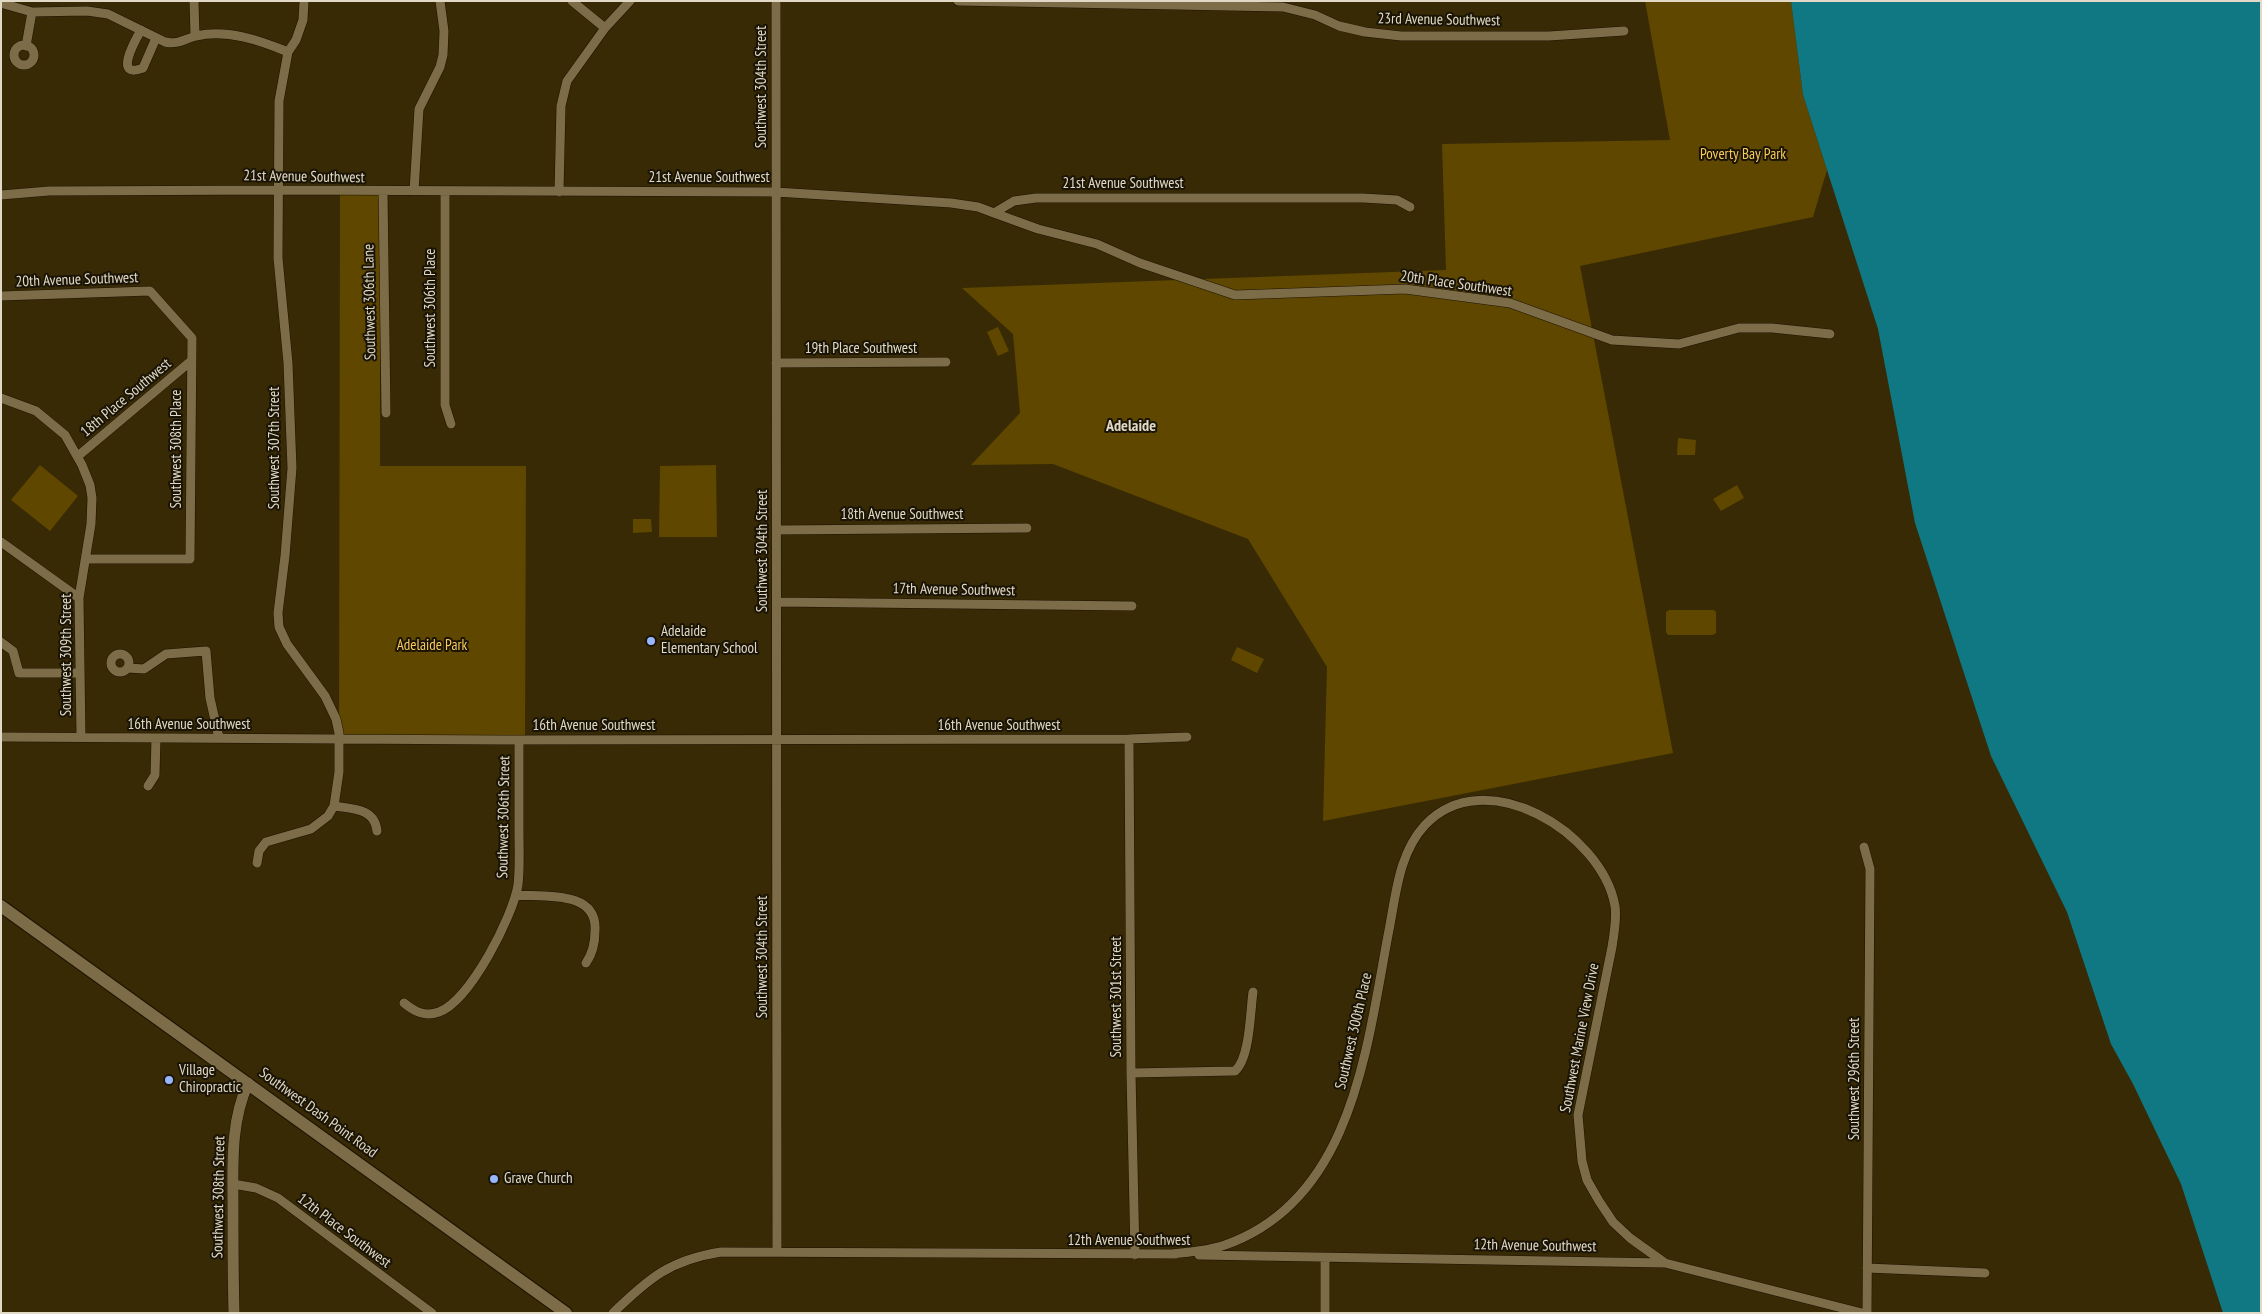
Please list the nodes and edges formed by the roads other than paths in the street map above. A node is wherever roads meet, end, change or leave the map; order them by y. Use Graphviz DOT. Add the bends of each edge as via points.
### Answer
graph roads {
  1 [pos="87,1"];
  2 [pos="194,1"];
  3 [pos="304,1"];
  4 [pos="440,1"];
  5 [pos="572,1"];
  6 [pos="630,1"];
  7 [pos="776,1"];
  8 [pos="958,1"];
  9 [pos="1,3"];
  10 [pos="87,11"];
  11 [pos="32,12"];
  12 [pos="605,28"];
  13 [pos="141,30"];
  14 [pos="1624,31"];
  15 [pos="195,36"];
  16 [pos="156,38"];
  17 [pos="26,46"];
  18 [pos="288,52"];
  19 [pos="279,190"];
  20 [pos="383,191"];
  21 [pos="414,191"];
  22 [pos="445,192"];
  23 [pos="560,192"];
  24 [pos="776,192"];
  25 [pos="1,195"];
  26 [pos="1410,207"];
  27 [pos="994,213"];
  28 [pos="1,296"];
  29 [pos="1830,334"];
  30 [pos="192,338"];
  31 [pos="191,361"];
  32 [pos="946,362"];
  33 [pos="776,363"];
  34 [pos="1,398"];
  35 [pos="386,413"];
  36 [pos="451,424"];
  37 [pos="78,456"];
  38 [pos="1027,528"];
  39 [pos="777,530"];
  40 [pos="1,542"];
  41 [pos="86,559"];
  42 [pos="79,598"];
  43 [pos="777,602"];
  44 [pos="1132,606"];
  45 [pos="1,642"];
  46 [pos="128,668"];
  47 [pos="80,673"];
  48 [pos="1,737"];
  49 [pos="81,737"];
  50 [pos="1187,737"];
  51 [pos="156,738"];
  52 [pos="219,738"];
  53 [pos="340,739"];
  54 [pos="1129,739"];
  55 [pos="519,740"];
  56 [pos="777,740"];
  57 [pos="148,786"];
  58 [pos="1520,805"];
  59 [pos="334,806"];
  60 [pos="377,831"];
  61 [pos="1864,847"];
  62 [pos="257,863"];
  63 [pos="516,895"];
  64 [pos="1,906"];
  65 [pos="586,963"];
  66 [pos="1252,992"];
  67 [pos="404,1003"];
  68 [pos="1131,1073"];
  69 [pos="248,1083"];
  70 [pos="233,1184"];
  71 [pos="777,1252"];
  72 [pos="1172,1254"];
  73 [pos="1135,1255"];
  74 [pos="1325,1259"];
  75 [pos="1665,1263"];
  76 [pos="1867,1268"];
  77 [pos="1985,1274"];
  78 [pos="234,1313"];
  79 [pos="432,1313"];
  80 [pos="566,1313"];
  81 [pos="613,1313"];
  82 [pos="1325,1313"];
  83 [pos="1862,1313"];
  84 [pos="1867,1313"];
  1 -- 10 [label="street"];
  2 -- 15 [label="street"];
  3 -- 18 [label="street, Southwest 307th Street" via="303,20"];
  4 -- 21 [label="street" via="443,55 419,109"];
  5 -- 12 [label="street"];
  6 -- 12 [label="street"];
  7 -- 24 [label="street, Southwest 304th Street"];
  8 -- 14 [label="street, 23rd Avenue Southwest" via="1283,7 1315,15 1339,26 1401,36 1549,36"];
  9 -- 11 [label="street"];
  10 -- 11 [label="street"];
  10 -- 13 [label="street" via="108,14"];
  11 -- 17 [label="street"];
  12 -- 23 [label="street" via="574,70 563,94 559,126"];
  13 -- 16 [label="street"];
  13 -- 16 [label="street" via="127,57 130,68 143,68"];
  15 -- 16 [label="street" via="172,44"];
  15 -- 18 [label="street" via="246,36"];
  18 -- 19 [label="street, Southwest 307th Street" via="279,101"];
  19 -- 20 [label="street, 21st Avenue Southwest"];
  19 -- 25 [label="street, 21st Avenue Southwest" via="49,191"];
  19 -- 53 [label="street, Southwest 307th Street" via="279,286 287,354 292,468 279,627 287,644 331,707"];
  20 -- 21 [label="street, 21st Avenue Southwest"];
  20 -- 35 [label="street, Southwest 306th Lane"];
  21 -- 22 [label="street, 21st Avenue Southwest"];
  22 -- 23 [label="street, 21st Avenue Southwest"];
  22 -- 36 [label="street, Southwest 306th Place" via="445,405"];
  23 -- 24 [label="street, 21st Avenue Southwest"];
  24 -- 27 [label="street, 21st Avenue Southwest" via="951,203"];
  24 -- 33 [label="street, Southwest 304th Street"];
  26 -- 27 [label="street, 21st Avenue Southwest" via="1397,200 1363,198 1059,197 1018,200"];
  27 -- 29 [label="street, 20th Place Southwest" via="1038,229 1097,244 1140,263 1235,295 1405,289 1510,303 1612,340 1679,344 1739,328"];
  28 -- 30 [label="street, 20th Avenue Southwest" via="150,290"];
  30 -- 31 [label="street, Southwest 308th Place"];
  31 -- 37 [label="street, 18th Place Southwest"];
  31 -- 41 [label="street, Southwest 308th Place" via="190,560"];
  32 -- 33 [label="street, 19th Place Southwest"];
  33 -- 39 [label="street, Southwest 304th Street"];
  34 -- 37 [label="street" via="24,405 46,418 65,435"];
  37 -- 41 [label="street, Southwest 309th Street" via="92,498"];
  38 -- 39 [label="street, 18th Avenue Southwest"];
  39 -- 43 [label="street, Southwest 304th Street"];
  40 -- 42 [label="street"];
  41 -- 42 [label="street, Southwest 309th Street"];
  42 -- 47 [label="street, Southwest 309th Street"];
  43 -- 44 [label="street, 17th Avenue Southwest"];
  43 -- 56 [label="street, Southwest 304th Street"];
  45 -- 47 [label="street" via="13,651 19,672"];
  46 -- 52 [label="street" via="144,668 166,654 206,651 210,698"];
  47 -- 49 [label="street, Southwest 309th Street"];
  48 -- 49 [label="street, 16th Avenue Southwest"];
  49 -- 51 [label="street, 16th Avenue Southwest"];
  50 -- 54 [label="street, 16th Avenue Southwest"];
  51 -- 52 [label="street, 16th Avenue Southwest"];
  51 -- 57 [label="street" via="156,775"];
  52 -- 53 [label="street, 16th Avenue Southwest"];
  53 -- 55 [label="street, 16th Avenue Southwest"];
  53 -- 59 [label="street, Southwest 307th Street"];
  54 -- 56 [label="street, 16th Avenue Southwest"];
  54 -- 68 [label="street, Southwest 301st Street"];
  55 -- 56 [label="street, 16th Avenue Southwest"];
  55 -- 63 [label="street, Southwest 306th Street" via="519,871"];
  56 -- 71 [label="street, Southwest 304th Street"];
  58 -- 72 [label="street, Southwest 300th Place" via="1476,800 1458,803 1442,810 1414,841 1402,868 1374,1020 1359,1078 1345,1120 1308,1185 1272,1221 1250,1234 1208,1250"];
  58 -- 75 [label="street, Southwest Marine View Drive" via="1542,816 1578,844 1602,873 1615,906 1614,932 1578,1115 1582,1161 1598,1202 1613,1222"];
  59 -- 60 [label="street" via="372,815"];
  59 -- 62 [label="street" via="311,830 266,842 259,850"];
  61 -- 76 [label="street, Southwest 296th Street" via="1870,869"];
  63 -- 65 [label="street" via="583,902 592,910 596,928 593,950"];
  63 -- 67 [label="street, Southwest 306th Street" via="503,929 477,973 456,1000 432,1014 415,1012"];
  64 -- 69 [label="main road, Southwest Dash Point Road"];
  66 -- 68 [label="street" via="1245,1055 1235,1071"];
  68 -- 73 [label="street, Southwest 301st Street"];
  69 -- 70 [label="street, Southwest 308th Street" via="241,1099 234,1136"];
  69 -- 80 [label="main road, Southwest Dash Point Road"];
  70 -- 78 [label="street, Southwest 308th Street"];
  70 -- 79 [label="street, 12th Place Southwest" via="256,1188 278,1198"];
  71 -- 73 [label="street, 12th Avenue Southwest"];
  71 -- 81 [label="street, 12th Avenue Southwest" via="721,1252 682,1261 650,1279"];
  72 -- 73 [label="street, 12th Avenue Southwest"];
  72 -- 74 [label="street, 12th Avenue Southwest"];
  74 -- 75 [label="street, 12th Avenue Southwest" via="1466,1258"];
  74 -- 82 [label="street"];
  75 -- 83 [label="street, Southwest Marine View Drive"];
  76 -- 77 [label="street"];
  76 -- 84 [label="street, Southwest 296th Street"];
}
